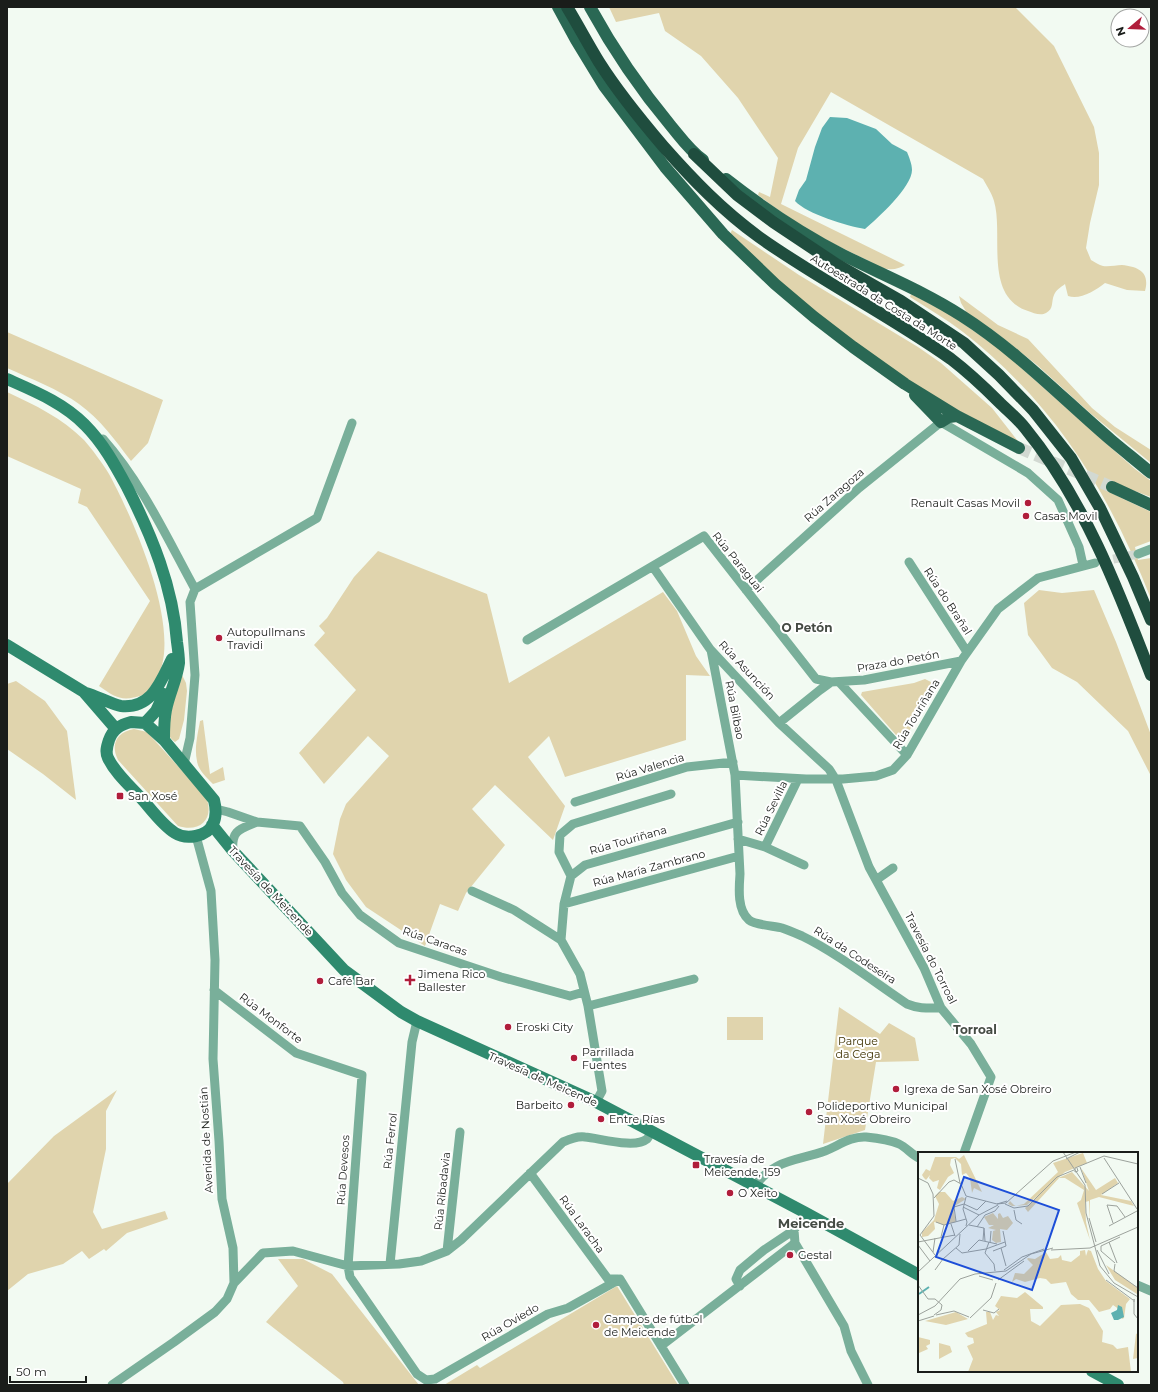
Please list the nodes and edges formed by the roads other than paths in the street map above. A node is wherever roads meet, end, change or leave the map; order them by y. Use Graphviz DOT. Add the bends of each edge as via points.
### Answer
graph roads {
  1 [pos="558,7"];
  2 [pos="567,7"];
  3 [pos="590,7"];
  4 [pos="694,154"];
  5 [pos="7,379"];
  6 [pos="905,384"];
  7 [pos="957,416"];
  8 [pos="941,422"];
  9 [pos="352,423"];
  10 [pos="85,424"];
  11 [pos="1019,448"];
  12 [pos="1151,473"];
  13 [pos="1112,487"];
  14 [pos="1151,505"];
  15 [pos="1151,549"];
  16 [pos="1138,554"];
  17 [pos="909,562"];
  18 [pos="1095,563"];
  19 [pos="1083,565"];
  20 [pos="653,566"];
  21 [pos="195,589"];
  22 [pos="746,590"];
  23 [pos="1151,620"];
  24 [pos="176,632"];
  25 [pos="527,640"];
  26 [pos="7,646"];
  27 [pos="710,649"];
  28 [pos="968,652"];
  29 [pos="172,659"];
  30 [pos="962,661"];
  31 [pos="1151,675"];
  32 [pos="835,682"];
  33 [pos="84,692"];
  34 [pos="145,723"];
  35 [pos="779,723"];
  36 [pos="116,729"];
  37 [pos="164,740"];
  38 [pos="907,755"];
  39 [pos="733,762"];
  40 [pos="184,764"];
  41 [pos="735,775"];
  42 [pos="798,779"];
  43 [pos="836,780"];
  44 [pos="671,794"];
  45 [pos="575,802"];
  46 [pos="216,809"];
  47 [pos="257,822"];
  48 [pos="738,822"];
  49 [pos="212,825"];
  50 [pos="196,836"];
  51 [pos="738,839"];
  52 [pos="765,846"];
  53 [pos="233,851"];
  54 [pos="739,856"];
  55 [pos="804,865"];
  56 [pos="893,868"];
  57 [pos="571,876"];
  58 [pos="876,880"];
  59 [pos="472,891"];
  60 [pos="564,904"];
  61 [pos="560,940"];
  62 [pos="694,979"];
  63 [pos="214,990"];
  64 [pos="584,992"];
  65 [pos="588,1006"];
  66 [pos="942,1008"];
  67 [pos="417,1021"];
  68 [pos="362,1075"];
  69 [pos="596,1102"];
  70 [pos="652,1131"];
  71 [pos="460,1132"];
  72 [pos="964,1152"];
  73 [pos="918,1158"];
  74 [pos="530,1173"];
  75 [pos="755,1186"];
  76 [pos="806,1213"];
  77 [pos="794,1230"];
  78 [pos="795,1243"];
  79 [pos="447,1251"];
  80 [pos="390,1264"];
  81 [pos="348,1266"];
  82 [pos="918,1274"];
  83 [pos="620,1279"];
  84 [pos="234,1283"];
  85 [pos="1138,1285"];
  86 [pos="740,1286"];
  87 [pos="1151,1291"];
  88 [pos="661,1346"];
  89 [pos="1094,1372"];
  90 [pos="112,1385"];
  91 [pos="685,1385"];
  92 [pos="868,1385"];
  93 [pos="1118,1385"];
  1 -- 6 [label="main road" via="604,86 665,167 722,234 814,317"];
  2 -- 31 [label="highway, Autoestrada da Costa da Morte" via="600,63 629,104 693,181 723,209 759,237 826,281 890,318 953,361 1024,426 1056,470 1082,514 1113,578"];
  3 -- 4 [label="main road" via="625,65"];
  4 -- 12 [label="main road" via="743,192 808,235 925,296 982,330 1026,364"];
  4 -- 23 [label="highway, Autoestrada da Costa da Morte" via="737,195 773,222 964,343 1034,410 1070,458 1100,508"];
  5 -- 10 [label="main road" via="44,396"];
  6 -- 7 [label="main road"];
  6 -- 8 [label="main road"];
  7 -- 8 [label="main road"];
  7 -- 11 [label="main road"];
  8 -- 19 [label="street" via="1028,473 1058,500 1079,547"];
  8 -- 22 [label="street, Rúa Zaragoza" via="858,488"];
  9 -- 21 [label="street" via="317,518"];
  10 -- 21 [label="street" via="100,435 135,481"];
  10 -- 24 [label="main road" via="116,467 148,530 171,600"];
  13 -- 14 [label="main road"];
  15 -- 16 [label="street"];
  17 -- 28 [label="street, Rúa do Brañal"];
  18 -- 19 [label="street, Rúa Touriñana"];
  19 -- 28 [label="street, Rúa Touriñana" via="1038,578 998,609"];
  20 -- 22 [label="street, Rúa Paraguai" via="704,536"];
  20 -- 25 [label="street, Rúa Paraguai"];
  20 -- 27 [label="street, Rúa Asunción"];
  21 -- 40 [label="street" via="190,602 195,676 190,738"];
  22 -- 32 [label="street, Rúa Paraguai" via="816,679"];
  24 -- 29 [label="main road"];
  24 -- 37 [label="main road" via="179,663 166,710"];
  26 -- 33 [label="main road"];
  27 -- 35 [label="street, Rúa Asunción"];
  27 -- 39 [label="street, Rúa Bilbao"];
  28 -- 30 [label="street, Rúa Touriñana"];
  29 -- 33 [label="main road" via="158,688 148,699 136,704 120,706"];
  29 -- 34 [label="main road" via="164,694 156,711"];
  30 -- 32 [label="street, Praza do Petón" via="864,680"];
  30 -- 38 [label="street, Rúa Touriñana"];
  32 -- 35 [label="street"];
  32 -- 38 [label="street"];
  33 -- 36 [label="main road"];
  34 -- 36 [label="main road" via="131,722"];
  34 -- 37 [label="main road"];
  35 -- 43 [label="street, Rúa Asunción" via="829,769"];
  36 -- 50 [label="main road" via="110,736 106,748 116,770 176,834"];
  37 -- 40 [label="main road"];
  38 -- 43 [label="street, Rúa Touriñana" via="893,770 876,776"];
  39 -- 41 [label="street, Rúa Bilbao"];
  39 -- 45 [label="street, Rúa Valencia" via="688,767"];
  40 -- 46 [label="main road" via="214,800"];
  41 -- 42 [label="street, Rúa Touriñana"];
  41 -- 48 [label="street"];
  42 -- 43 [label="street, Rúa Touriñana"];
  42 -- 52 [label="street, Rúa Sevilla"];
  43 -- 58 [label="street, Travesía do Torroal"];
  44 -- 57 [label="street" via="573,824 560,836 559,852"];
  46 -- 47 [label="street, Rúa Caracas"];
  46 -- 49 [label="main road"];
  47 -- 53 [label="street, Rúa Caracas" via="235,833 232,841"];
  47 -- 64 [label="street, Rúa Caracas" via="300,826 325,862 342,893 360,915 399,943 501,977 570,996"];
  48 -- 51 [label="street"];
  48 -- 57 [label="street, Rúa Touriñana" via="585,865"];
  49 -- 50 [label="main road"];
  49 -- 53 [label="main road, Travesía de Meicende"];
  50 -- 63 [label="street, Avenida de Nostián" via="212,891"];
  51 -- 52 [label="street"];
  51 -- 54 [label="street"];
  52 -- 55 [label="street"];
  53 -- 67 [label="main road, Travesía de Meicende" via="344,970"];
  54 -- 60 [label="street, Rúa María Zambrano"];
  54 -- 66 [label="street, Rúa da Codeseira" via="741,905 750,921 783,928 802,936 826,949 907,1004 914,1007"];
  56 -- 58 [label="street"];
  57 -- 60 [label="street"];
  58 -- 66 [label="street, Travesía do Torroal" via="924,968"];
  59 -- 61 [label="street" via="514,910"];
  60 -- 61 [label="street"];
  61 -- 64 [label="street" via="580,974"];
  62 -- 65 [label="street"];
  63 -- 68 [label="street, Rúa Monforte" via="296,1053"];
  63 -- 84 [label="street, Avenida de Nostián" via="213,1059 222,1199 233,1248"];
  64 -- 65 [label="street"];
  65 -- 69 [label="street" via="602,1091"];
  66 -- 72 [label="street, Travesía do Torroal" via="971,1044 991,1077"];
  67 -- 69 [label="main road, Travesía de Meicende"];
  67 -- 80 [label="street, Rúa Ferrol" via="412,1042"];
  68 -- 81 [label="street, Rúa Devesos"];
  69 -- 70 [label="main road, Travesía de Meicende"];
  70 -- 74 [label="street" via="647,1139 630,1143 584,1137 572,1138 563,1142"];
  70 -- 75 [label="main road, Travesía de Meicende"];
  71 -- 79 [label="street, Rúa Ribadavia"];
  73 -- 75 [label="street" via="900,1144 864,1137 784,1162 762,1176"];
  74 -- 79 [label="street"];
  74 -- 83 [label="street, Rúa Laracha" via="608,1279"];
  75 -- 76 [label="main road, Travesía de Meicende"];
  76 -- 77 [label="street"];
  76 -- 82 [label="main road, Travesía de Meicende"];
  77 -- 78 [label="street"];
  77 -- 86 [label="street" via="740,1270 736,1279"];
  78 -- 86 [label="street"];
  78 -- 92 [label="street" via="844,1326 851,1351"];
  79 -- 80 [label="street" via="421,1261"];
  80 -- 81 [label="street"];
  81 -- 83 [label="street, Rúa Oviedo" via="350,1277 417,1374 426,1380 435,1379 548,1314 568,1308"];
  81 -- 84 [label="street" via="294,1251 263,1253"];
  83 -- 88 [label="street"];
  84 -- 90 [label="street, Avenida de Nostián" via="227,1299 215,1312"];
  85 -- 87 [label="street"];
  86 -- 88 [label="street"];
  88 -- 91 [label="street"];
  89 -- 93 [label="main road"];
}
